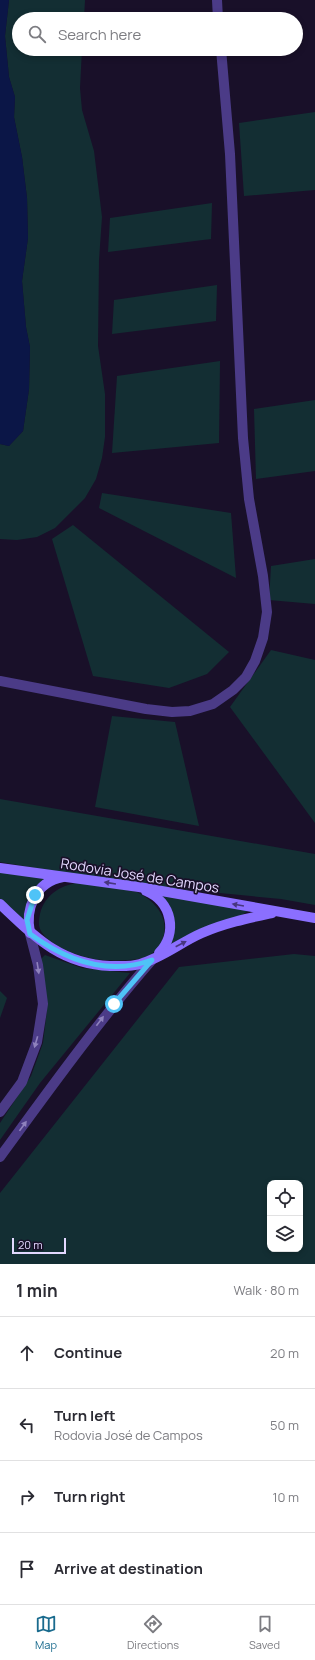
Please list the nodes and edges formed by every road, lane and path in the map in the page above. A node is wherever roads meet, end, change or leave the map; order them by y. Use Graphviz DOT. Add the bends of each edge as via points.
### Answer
graph roads {
  1 [pos="216,0"];
  2 [pos="217,12"];
  3 [pos="222,56"];
  4 [pos="0,681"];
  5 [pos="0,868"];
  6 [pos="67,877"];
  7 [pos="139,887"];
  8 [pos="0,904"];
  9 [pos="276,912"];
  10 [pos="315,918"];
  11 [pos="30,934"];
  12 [pos="152,960"];
  13 [pos="0,1112"];
  14 [pos="0,1157"];
  1 -- 2 [label="street"];
  3 -- 4 [label="street" via="230,154 243,438 249,499 263,576 266,612 263,638 255,661 233,690 213,704 190,711 146,709"];
  5 -- 6 [label="main road, Rodovia José de Campos"];
  7 -- 6 [label="main road, Rodovia José de Campos, one-way"];
  6 -- 11 [label="main road" via="55,878 35,895 27,920"];
  9 -- 7 [label="main road, Rodovia José de Campos, one-way"];
  7 -- 12 [label="main road" via="158,899 166,908 171,920 171,933 167,945"];
  8 -- 11 [label="main road, Rodovia José de Campos"];
  9 -- 10 [label="main road, Rodovia José de Campos"];
  12 -- 9 [label="main road, Rodovia José de Campos, one-way" via="203,933 232,922"];
  11 -- 12 [label="main road, Rodovia José de Campos" via="51,949 95,965 125,967"];
  11 -- 13 [label="street, one-way" via="38,965 43,1004 37,1042 22,1082"];
  14 -- 12 [label="street, one-way" via="114,1004"];
}
